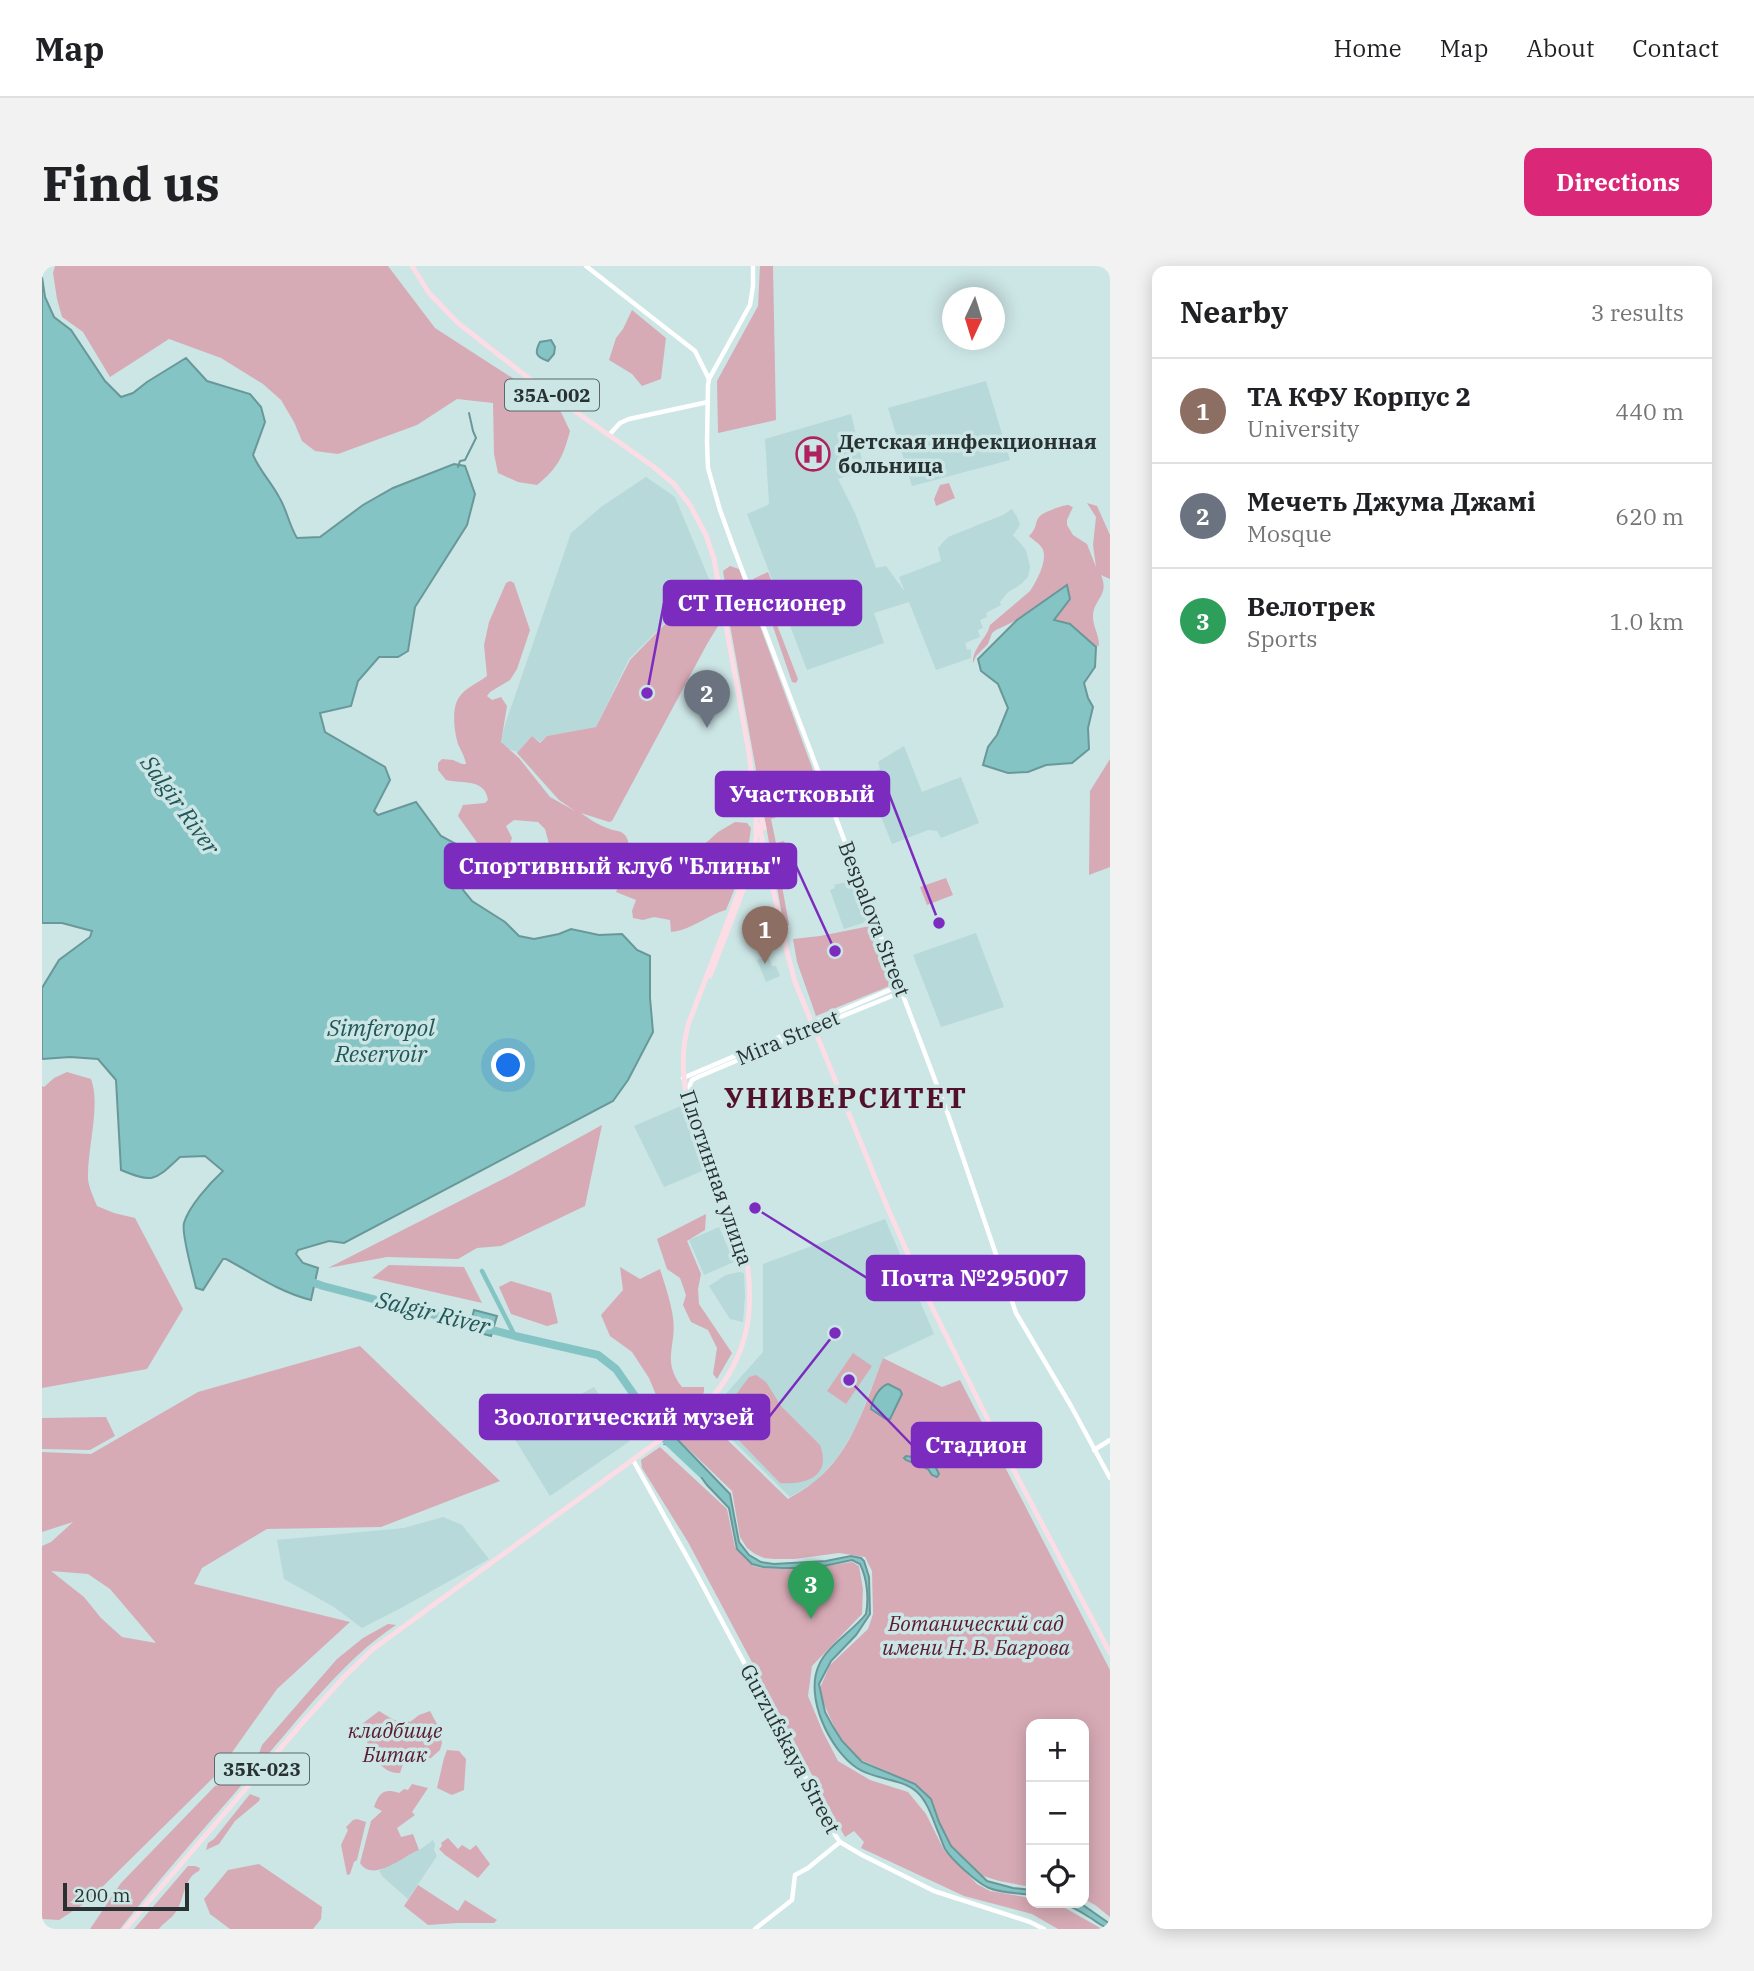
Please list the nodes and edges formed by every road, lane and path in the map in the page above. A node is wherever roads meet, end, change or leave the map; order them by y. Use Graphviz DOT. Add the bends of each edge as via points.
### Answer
graph roads {
  1 [pos="412,266"];
  2 [pos="586,266"];
  3 [pos="752,266"];
  4 [pos="703,367"];
  5 [pos="715,369"];
  6 [pos="709,379"];
  7 [pos="708,402"];
  8 [pos="609,435"];
  9 [pos="752,772"];
  10 [pos="756,808"];
  11 [pos="764,831"];
  12 [pos="762,840"];
  13 [pos="774,894"];
  14 [pos="899,986"];
  15 [pos="902,992"];
  16 [pos="813,1025"];
  17 [pos="683,1078"];
  18 [pos="685,1096"];
  19 [pos="1110,1440"];
  20 [pos="1094,1450"];
  21 [pos="634,1460"];
  22 [pos="1110,1478"];
  23 [pos="1110,1653"];
  24 [pos="840,1842"];
  25 [pos="125,1929"];
  26 [pos="755,1929"];
  27 [pos="1044,1929"];
  1 -- 8 [label="main road, 35А-002" via="429,293 458,323"];
  2 -- 4 [label="main road" via="695,351"];
  3 -- 5 [label="main road, Bespalova Street" via="750,305"];
  4 -- 5 [label="main road"];
  4 -- 6 [label="main road"];
  5 -- 6 [label="main road, Bespalova Street"];
  6 -- 7 [label="main road, Bespalova Street"];
  7 -- 8 [label="main road" via="629,418"];
  7 -- 14 [label="main road, Bespalova Street" via="707,458 720,510"];
  8 -- 9 [label="main road, 35А-002" via="674,484 706,535"];
  9 -- 10 [label="main road, 35А-002"];
  9 -- 11 [label="main road, 35А-002"];
  10 -- 12 [label="main road"];
  10 -- 17 [label="main road, 35А-002" via="753,855 691,1018 683,1049"];
  11 -- 12 [label="main road, 35К-023"];
  11 -- 13 [label="main road"];
  12 -- 13 [label="main road"];
  12 -- 17 [label="main road, 35К-023" via="695,1016"];
  13 -- 16 [label="main road" via="791,968"];
  14 -- 15 [label="main road, Bespalova Street"];
  14 -- 16 [label="main road, Mira Street"];
  15 -- 16 [label="main road, Mira Street"];
  15 -- 20 [label="main road, Bespalova Street" via="1016,1313"];
  16 -- 17 [label="main road, Mira Street"];
  16 -- 18 [label="main road, Mira Street" via="692,1080"];
  16 -- 23 [label="main road" via="929,1301"];
  17 -- 18 [label="main road, Плотинная улица / 35К-023"];
  18 -- 21 [label="main road, Плотинная улица / 35К-023" via="743,1247 749,1279 748,1319 730,1374 714,1396"];
  19 -- 20 [label="main road"];
  20 -- 22 [label="main road, Bespalova Street"];
  21 -- 24 [label="main road, Gurzufskaya Street"];
  21 -- 25 [label="main road, 35К-023" via="373,1649 304,1721"];
  24 -- 26 [label="main road" via="795,1875 792,1900"];
  24 -- 27 [label="main road, Gurzufskaya Street" via="934,1891"];
}
